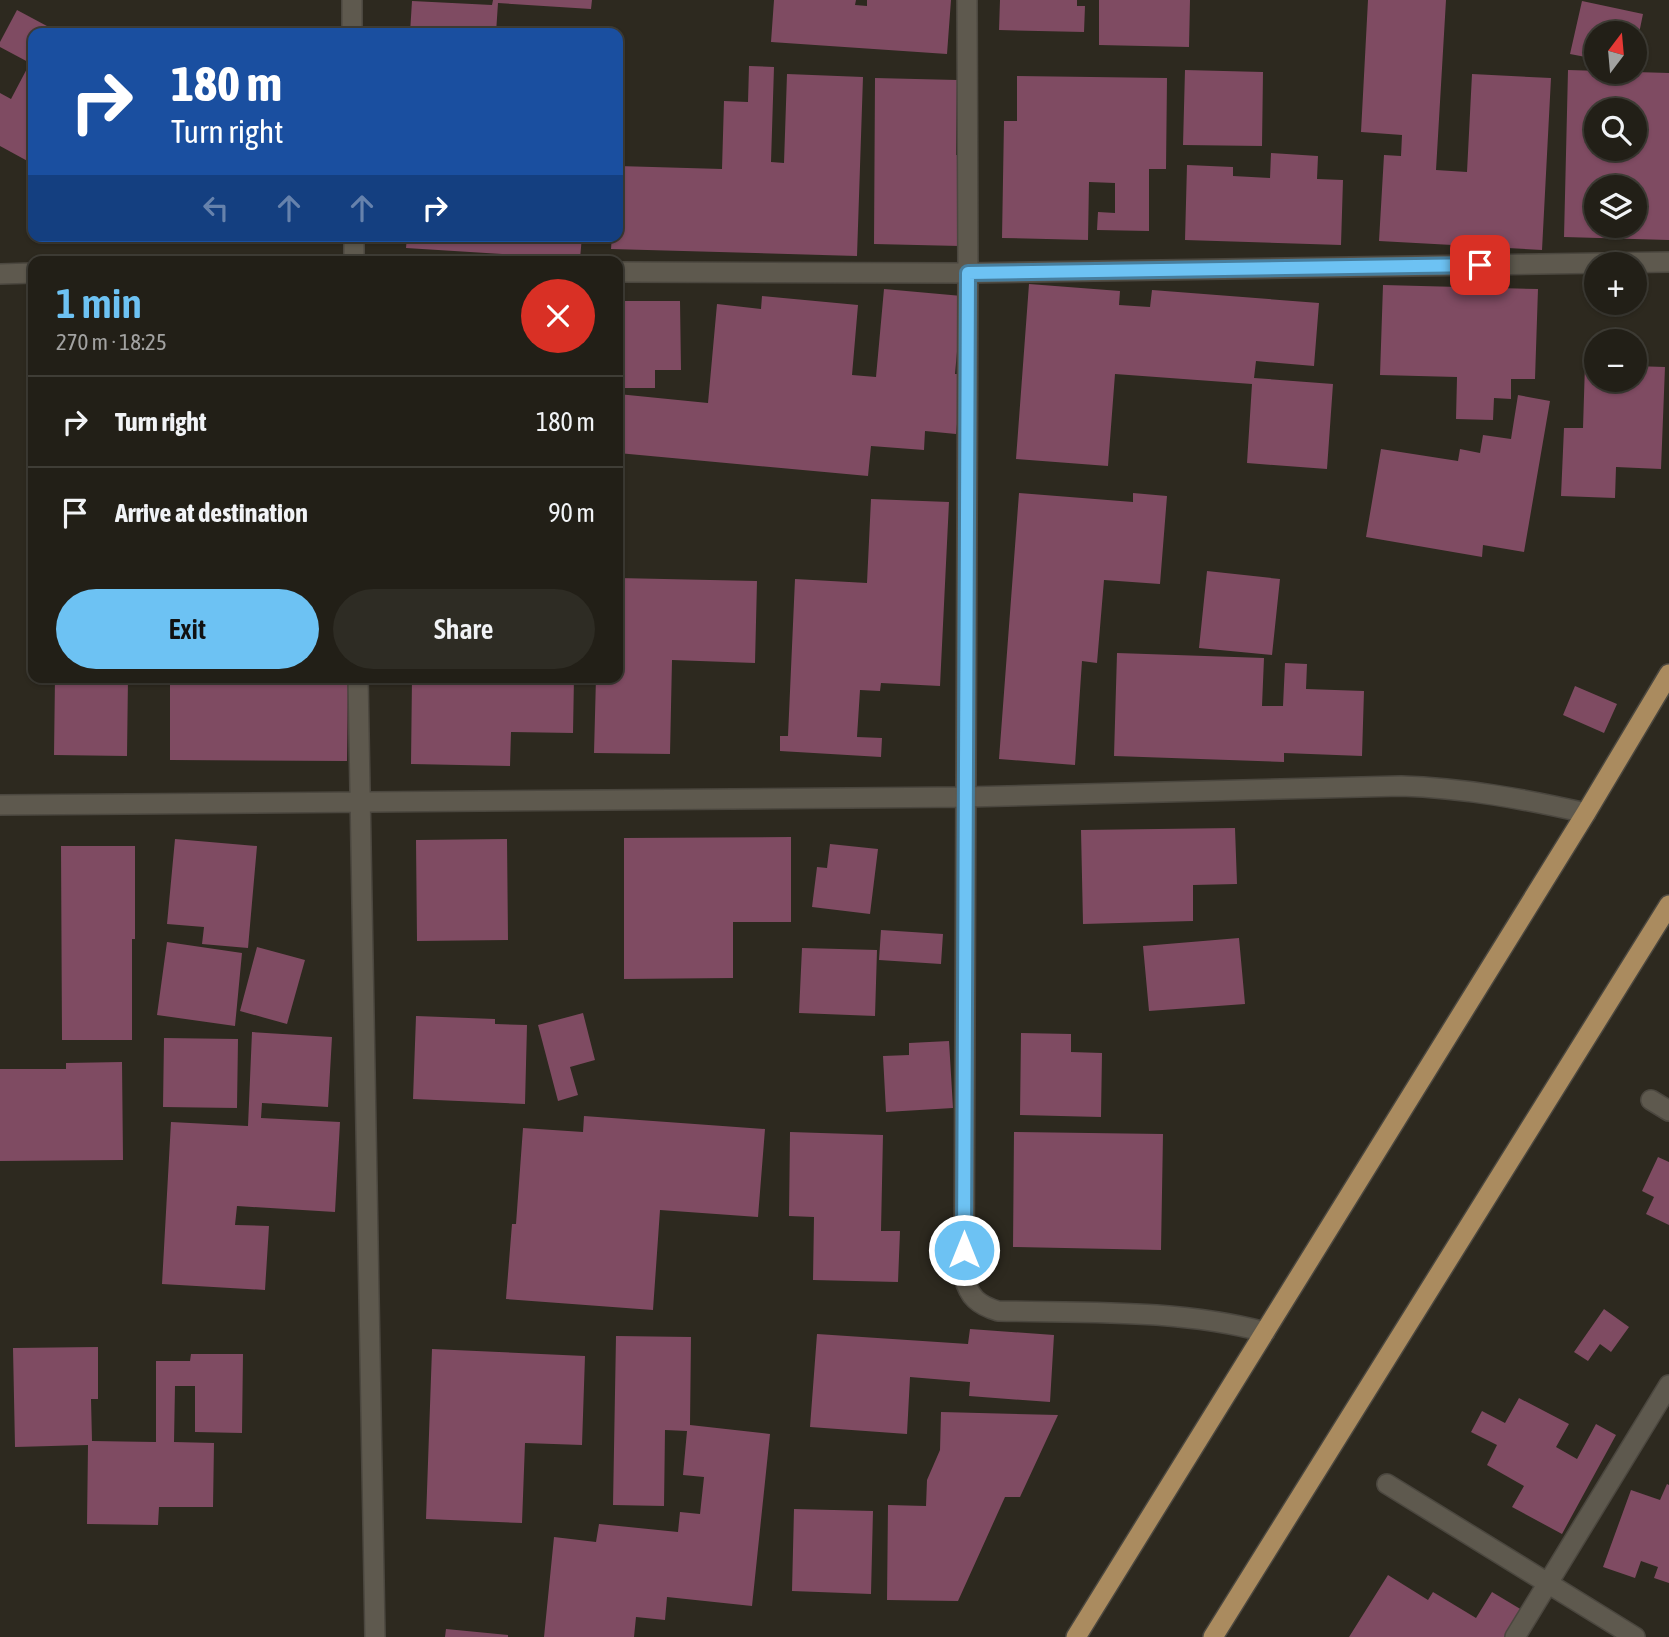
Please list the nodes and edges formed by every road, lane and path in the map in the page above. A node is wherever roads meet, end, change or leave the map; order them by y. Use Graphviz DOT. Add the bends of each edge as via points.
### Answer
graph roads {
  1 [pos="352,0"];
  2 [pos="967,0"];
  3 [pos="352,28"];
  4 [pos="1669,262"];
  5 [pos="623,272"];
  6 [pos="968,273"];
  7 [pos="0,274"];
  8 [pos="28,274"];
  9 [pos="1669,674"];
  10 [pos="358,683"];
  11 [pos="965,797"];
  12 [pos="360,802"];
  13 [pos="0,805"];
  14 [pos="1586,813"];
  15 [pos="1669,905"];
  16 [pos="1651,1100"];
  17 [pos="1669,1111"];
  18 [pos="1265,1332"];
  19 [pos="1669,1385"];
  20 [pos="1387,1484"];
  21 [pos="1548,1583"];
  22 [pos="375,1637"];
  23 [pos="1076,1637"];
  24 [pos="1213,1637"];
  25 [pos="1515,1637"];
  26 [pos="1635,1637"];
  1 -- 3 [label="street"];
  2 -- 6 [label="street"];
  4 -- 6 [label="street"];
  5 -- 6 [label="street"];
  6 -- 11 [label="street"];
  7 -- 8 [label="street"];
  9 -- 14 [label="main road"];
  10 -- 12 [label="street"];
  11 -- 12 [label="street"];
  11 -- 14 [label="street" via="1401,786 1490,793"];
  11 -- 18 [label="street" via="967,1289 974,1300 998,1311 1170,1315 1208,1318"];
  12 -- 13 [label="street"];
  12 -- 22 [label="street"];
  14 -- 18 [label="main road"];
  15 -- 24 [label="main road"];
  16 -- 17 [label="street"];
  18 -- 23 [label="main road"];
  19 -- 21 [label="street"];
  20 -- 21 [label="street"];
  21 -- 25 [label="street"];
  21 -- 26 [label="street"];
}
